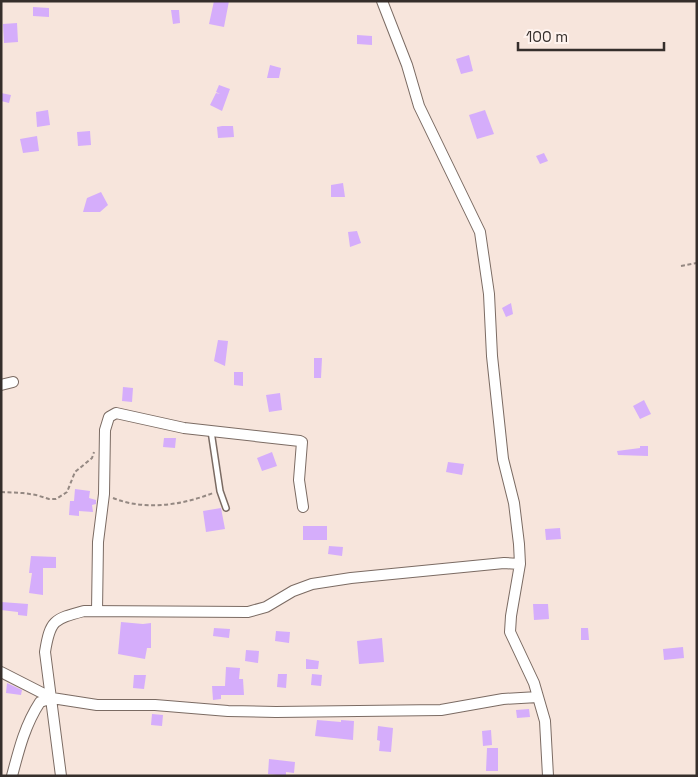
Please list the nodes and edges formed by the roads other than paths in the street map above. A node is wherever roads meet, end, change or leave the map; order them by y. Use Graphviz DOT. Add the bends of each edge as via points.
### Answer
graph roads {
  1 [pos="382,1"];
  2 [pos="13,382"];
  3 [pos="1,385"];
  4 [pos="211,430"];
  5 [pos="303,507"];
  6 [pos="226,508"];
  7 [pos="520,564"];
  8 [pos="97,611"];
  9 [pos="1,672"];
  10 [pos="538,697"];
  11 [pos="52,698"];
  12 [pos="12,776"];
  13 [pos="61,776"];
  14 [pos="548,776"];
  1 -- 7 [label="street" via="419,106 480,232 489,294 503,459 514,503"];
  2 -- 3 [label="street"];
  4 -- 5 [label="street" via="302,442 299,480"];
  4 -- 6 [label="lane" via="220,491"];
  4 -- 8 [label="street" via="184,428 116,413 109,418 105,430 104,494 98,542"];
  7 -- 8 [label="street" via="504,563 312,584 266,607 248,612"];
  7 -- 10 [label="street" via="510,632"];
  8 -- 11 [label="street" via="59,618 48,632 46,652"];
  9 -- 11 [label="street"];
  10 -- 11 [label="street" via="502,699 441,710 276,712 97,705"];
  10 -- 14 [label="street" via="545,721"];
  11 -- 12 [label="street" via="40,702 33,713 21,740"];
  11 -- 13 [label="street"];
}
